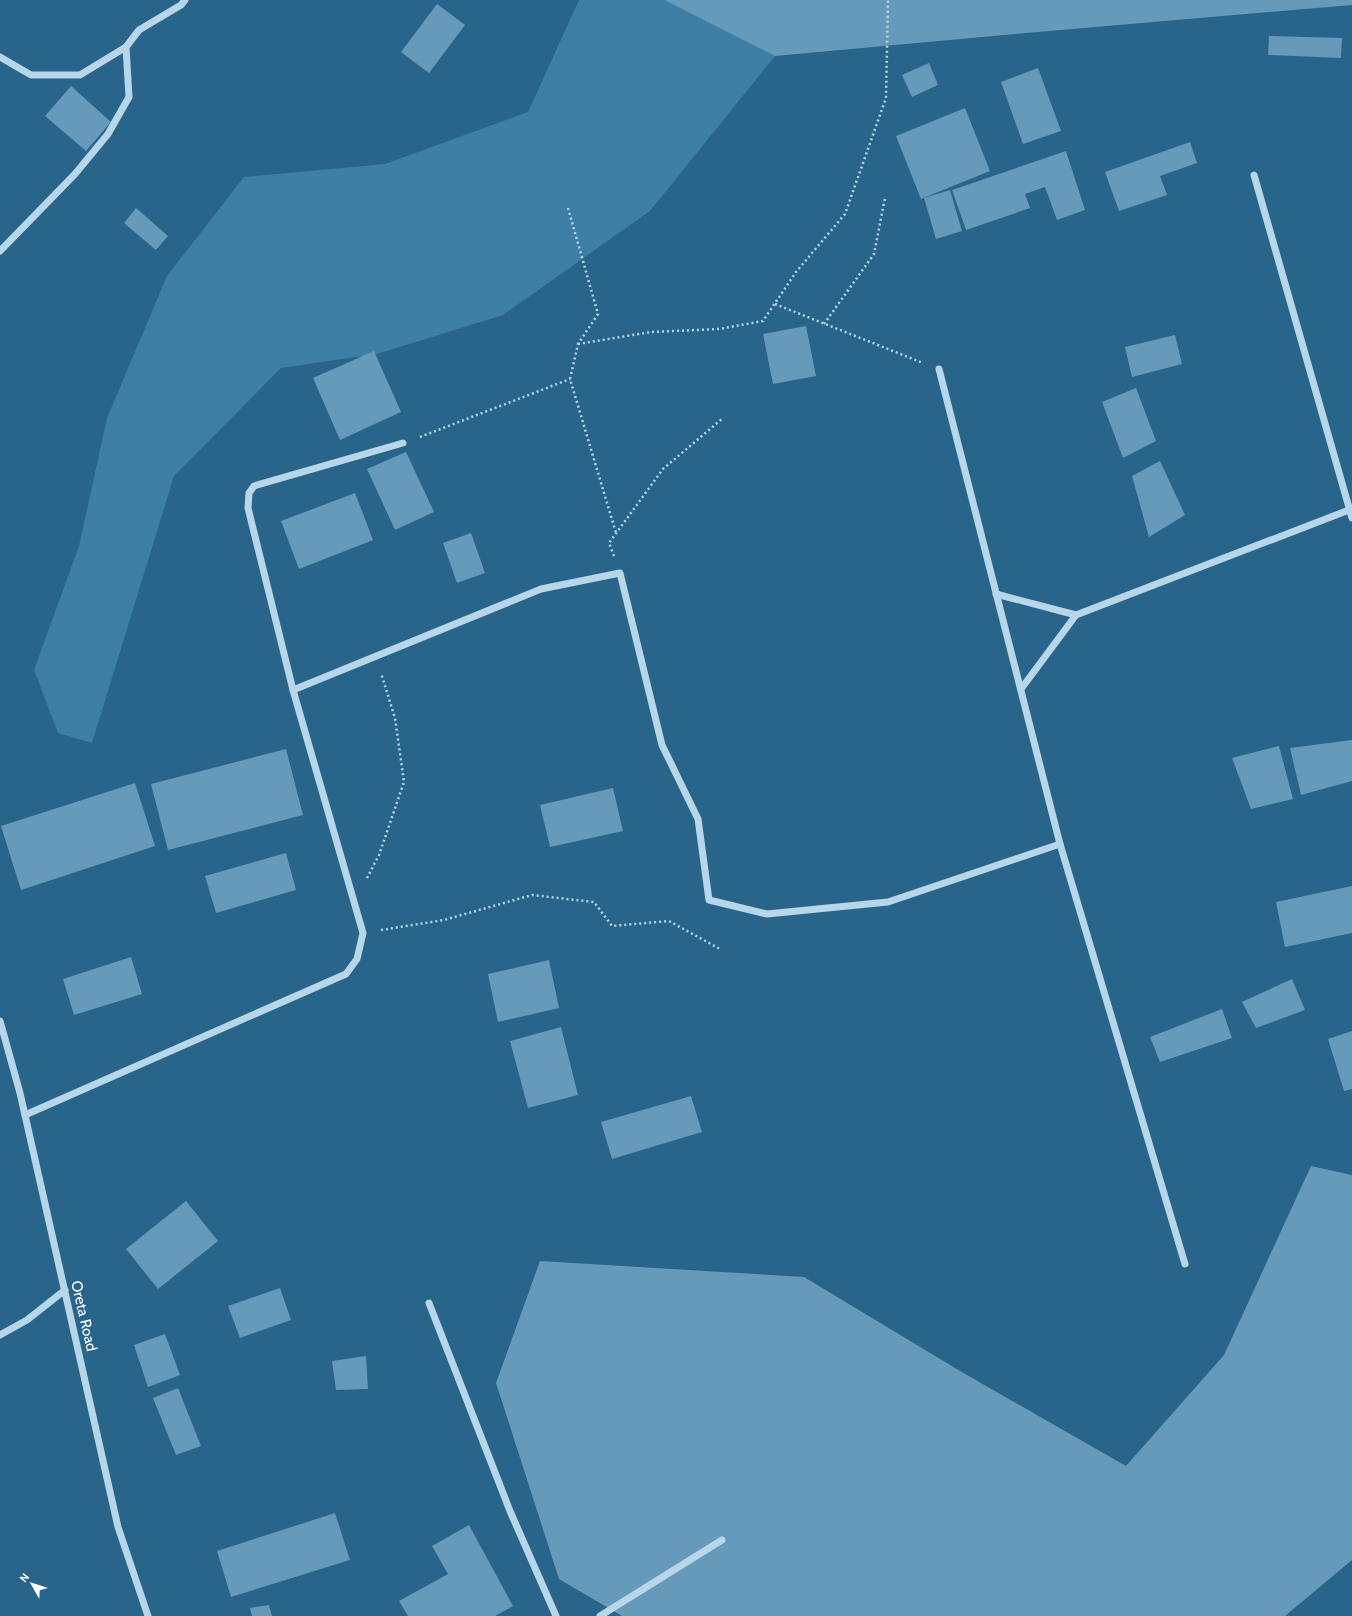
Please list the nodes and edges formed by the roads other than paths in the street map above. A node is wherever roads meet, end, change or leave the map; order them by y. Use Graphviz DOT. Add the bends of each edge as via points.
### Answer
graph roads {
  1 [pos="185,0"];
  2 [pos="126,47"];
  3 [pos="0,57"];
  4 [pos="1254,175"];
  5 [pos="0,251"];
  6 [pos="939,369"];
  7 [pos="403,443"];
  8 [pos="1349,510"];
  9 [pos="1352,518"];
  10 [pos="996,594"];
  11 [pos="1076,615"];
  12 [pos="1021,689"];
  13 [pos="292,690"];
  14 [pos="1060,844"];
  15 [pos="0,1020"];
  16 [pos="25,1115"];
  17 [pos="1185,1264"];
  18 [pos="65,1290"];
  19 [pos="429,1303"];
  20 [pos="0,1335"];
  21 [pos="722,1540"];
  22 [pos="148,1616"];
  23 [pos="556,1616"];
  24 [pos="600,1616"];
  1 -- 2 [label="street" via="181,5 139,30"];
  2 -- 3 [label="street" via="80,75 31,75"];
  2 -- 5 [label="street" via="128,97 108,134 75,174"];
  4 -- 8 [label="street"];
  6 -- 10 [label="street"];
  7 -- 13 [label="street" via="254,486 249,493 248,508"];
  8 -- 9 [label="street"];
  8 -- 11 [label="street"];
  10 -- 11 [label="street"];
  10 -- 12 [label="street"];
  11 -- 12 [label="street"];
  12 -- 14 [label="street"];
  13 -- 14 [label="street" via="541,589 620,573 662,745 698,819 709,900 767,914 888,902"];
  13 -- 16 [label="street" via="363,933 357,959 346,974"];
  14 -- 17 [label="street"];
  15 -- 16 [label="street, Oreta Road"];
  16 -- 18 [label="street, Oreta Road"];
  18 -- 20 [label="street" via="27,1320"];
  18 -- 22 [label="street, Oreta Road" via="118,1527"];
  19 -- 23 [label="street" via="510,1511"];
  21 -- 24 [label="street"];
}
